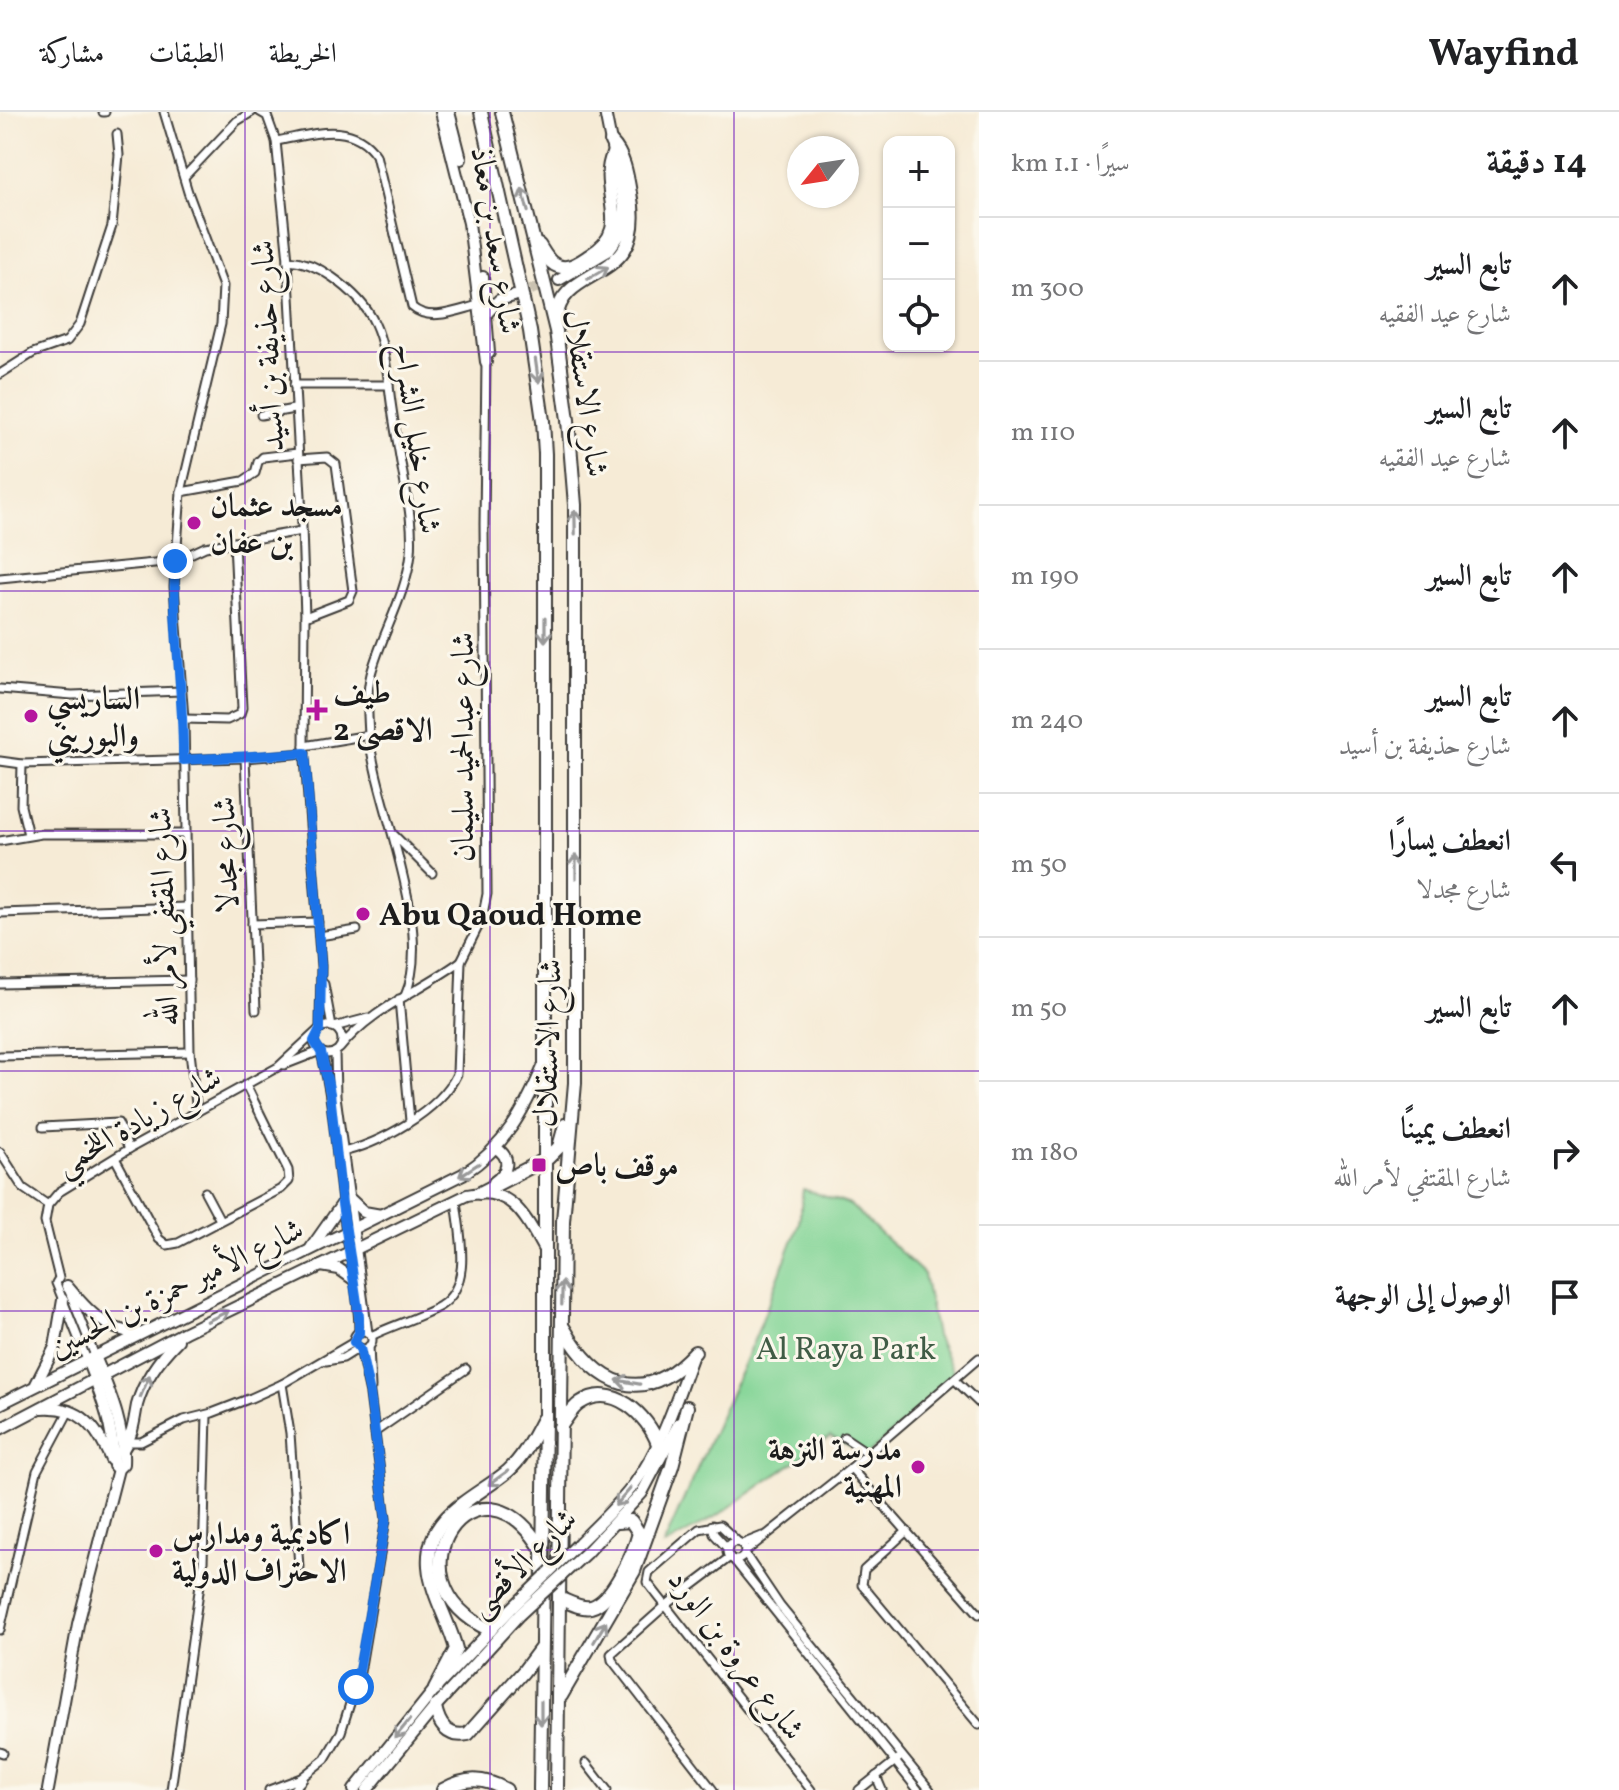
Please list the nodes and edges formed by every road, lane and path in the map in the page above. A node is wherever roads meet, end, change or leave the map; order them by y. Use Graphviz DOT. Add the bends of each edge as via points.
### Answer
graph roads {
  1 [pos="164,112"];
  2 [pos="252,112"];
  3 [pos="260,112"];
  4 [pos="441,112"];
  5 [pos="449,112"];
  6 [pos="472,112"];
  7 [pos="481,112"];
  8 [pos="502,112"];
  9 [pos="605,112"];
  10 [pos="486,130"];
  11 [pos="117,134"];
  12 [pos="276,141"];
  13 [pos="612,148"];
  14 [pos="184,177"];
  15 [pos="467,202"];
  16 [pos="535,239"];
  17 [pos="288,260"];
  18 [pos="559,280"];
  19 [pos="484,287"];
  20 [pos="479,305"];
  21 [pos="487,313"];
  22 [pos="556,331"];
  23 [pos="486,362"];
  24 [pos="0,374"];
  25 [pos="294,385"];
  26 [pos="389,385"];
  27 [pos="294,409"];
  28 [pos="261,415"];
  29 [pos="298,456"];
  30 [pos="181,492"];
  31 [pos="302,531"];
  32 [pos="234,542"];
  33 [pos="175,561"];
  34 [pos="0,578"];
  35 [pos="305,617"];
  36 [pos="0,689"];
  37 [pos="181,691"];
  38 [pos="184,719"];
  39 [pos="369,735"];
  40 [pos="305,750"];
  41 [pos="245,758"];
  42 [pos="183,760"];
  43 [pos="0,761"];
  44 [pos="22,764"];
  45 [pos="391,833"];
  46 [pos="184,834"];
  47 [pos="28,835"];
  48 [pos="0,841"];
  49 [pos="432,873"];
  50 [pos="186,907"];
  51 [pos="0,913"];
  52 [pos="318,922"];
  53 [pos="252,924"];
  54 [pos="357,930"];
  55 [pos="319,936"];
  56 [pos="461,961"];
  57 [pos="321,966"];
  58 [pos="189,980"];
  59 [pos="0,984"];
  60 [pos="402,998"];
  61 [pos="256,1010"];
  62 [pos="370,1018"];
  63 [pos="333,1027"];
  64 [pos="319,1030"];
  65 [pos="337,1050"];
  66 [pos="190,1052"];
  67 [pos="320,1052"];
  68 [pos="0,1056"];
  69 [pos="545,1062"];
  70 [pos="278,1067"];
  71 [pos="246,1085"];
  72 [pos="197,1112"];
  73 [pos="573,1112"];
  74 [pos="410,1121"];
  75 [pos="43,1127"];
  76 [pos="496,1148"];
  77 [pos="129,1149"];
  78 [pos="0,1152"];
  79 [pos="341,1153"];
  80 [pos="115,1158"];
  81 [pos="544,1161"];
  82 [pos="205,1192"];
  83 [pos="480,1193"];
  84 [pos="456,1200"];
  85 [pos="346,1201"];
  86 [pos="48,1205"];
  87 [pos="383,1215"];
  88 [pos="220,1220"];
  89 [pos="350,1231"];
  90 [pos="308,1250"];
  91 [pos="544,1250"];
  92 [pos="353,1251"];
  93 [pos="319,1266"];
  94 [pos="353,1279"];
  95 [pos="63,1282"];
  96 [pos="358,1292"];
  97 [pos="63,1300"];
  98 [pos="561,1324"];
  99 [pos="185,1332"];
  100 [pos="140,1333"];
  101 [pos="366,1334"];
  102 [pos="358,1346"];
  103 [pos="369,1346"];
  104 [pos="695,1352"];
  105 [pos="91,1358"];
  106 [pos="979,1358"];
  107 [pos="466,1369"];
  108 [pos="99,1377"];
  109 [pos="955,1380"];
  110 [pos="282,1384"];
  111 [pos="35,1386"];
  112 [pos="370,1394"];
  113 [pos="979,1403"];
  114 [pos="0,1404"];
  115 [pos="687,1407"];
  116 [pos="35,1409"];
  117 [pos="69,1411"];
  118 [pos="207,1415"];
  119 [pos="545,1416"];
  120 [pos="560,1427"];
  121 [pos="0,1429"];
  122 [pos="375,1432"];
  123 [pos="844,1437"];
  124 [pos="658,1444"];
  125 [pos="126,1446"];
  126 [pos="868,1453"];
  127 [pos="116,1468"];
  128 [pos="851,1468"];
  129 [pos="617,1522"];
  130 [pos="712,1525"];
  131 [pos="907,1531"];
  132 [pos="583,1548"];
  133 [pos="743,1548"];
  134 [pos="543,1551"];
  135 [pos="730,1555"];
  136 [pos="299,1567"];
  137 [pos="561,1599"];
  138 [pos="665,1606"];
  139 [pos="515,1612"];
  140 [pos="979,1614"];
  141 [pos="0,1630"];
  142 [pos="490,1630"];
  143 [pos="541,1648"];
  144 [pos="435,1689"];
  145 [pos="559,1699"];
  146 [pos="435,1707"];
  147 [pos="979,1725"];
  148 [pos="903,1754"];
  149 [pos="895,1761"];
  150 [pos="586,1763"];
  151 [pos="314,1769"];
  152 [pos="876,1776"];
  153 [pos="48,1790"];
  154 [pos="171,1790"];
  155 [pos="269,1790"];
  156 [pos="293,1790"];
  157 [pos="354,1790"];
  158 [pos="367,1790"];
  159 [pos="443,1790"];
  160 [pos="506,1790"];
  161 [pos="540,1790"];
  162 [pos="557,1790"];
  163 [pos="607,1790"];
  164 [pos="713,1790"];
  165 [pos="811,1790"];
  166 [pos="859,1790"];
  167 [pos="882,1790"];
  168 [pos="918,1790"];
  169 [pos="930,1790"];
  1 -- 14 [label="street, شارع المقتفي لأمر الله"];
  2 -- 14 [label="street"];
  3 -- 12 [label="street, شارع حذيفة بن أسيد" via="267,116"];
  4 -- 15 [label="main road, شارع سعد بن معاذ"];
  5 -- 15 [label="main road, شارع سعد بن معاذ"];
  6 -- 10 [label="highway"];
  7 -- 10 [label="highway, شارع الاستقلال"];
  16 -- 8 [label="highway, شارع الاستقلال, one-way"];
  9 -- 13 [label="main road"];
  10 -- 69 [label="highway, شارع الاستقلال, one-way" via="530,331 543,421 540,977"];
  11 -- 24 [label="street" via="112,226 80,324 67,341 33,353"];
  12 -- 17 [label="street, شارع حذيفة بن أسيد"];
  12 -- 20 [label="street" via="336,131 365,142 376,155 412,307 433,315"];
  13 -- 16 [label="highway" via="608,175 614,222 605,244 566,267 550,262"];
  13 -- 18 [label="main road" via="625,216 622,232 608,251"];
  22 -- 13 [label="highway, one-way" via="564,296 616,261 632,232 628,182 622,158"];
  14 -- 30 [label="street, شارع المقتفي لأمر الله" via="224,298"];
  15 -- 19 [label="main road, شارع سعد بن معاذ"];
  15 -- 20 [label="main road, شارع سعد بن معاذ"];
  16 -- 22 [label="highway, شارع الاستقلال"];
  17 -- 25 [label="street, شارع حذيفة بن أسيد"];
  17 -- 26 [label="street, شارع خليل الشراح" via="324,271 363,304 382,337"];
  19 -- 21 [label="main road, شارع سعد بن معاذ"];
  19 -- 21 [label="main road" via="494,296 509,297"];
  20 -- 23 [label="main road, شارع سعد بن معاذ"];
  21 -- 23 [label="main road, شارع سعد بن معاذ"];
  73 -- 22 [label="highway, شارع الاستقلال, one-way" via="575,519"];
  23 -- 56 [label="street, شارع عبدالحميد سليمان" via="487,894 482,919"];
  25 -- 26 [label="street"];
  25 -- 27 [label="street, شارع حذيفة بن أسيد"];
  26 -- 39 [label="street, شارع خليل الشراح" via="411,546 405,582 371,672"];
  27 -- 28 [label="street"];
  27 -- 29 [label="street, شارع حذيفة بن أسيد"];
  29 -- 30 [label="street" via="263,457 255,473 243,481"];
  29 -- 31 [label="street, شارع حذيفة بن أسيد"];
  29 -- 35 [label="street" via="327,457 336,464 353,591 349,600"];
  30 -- 33 [label="street, شارع المقتفي لأمر الله"];
  31 -- 32 [label="street"];
  31 -- 35 [label="street, شارع حذيفة بن أسيد"];
  32 -- 33 [label="street" via="205,547"];
  32 -- 38 [label="street" via="242,708 227,720"];
  33 -- 34 [label="street"];
  33 -- 37 [label="street, شارع المقتفي لأمر الله"];
  35 -- 40 [label="street, شارع حذيفة بن أسيد"];
  36 -- 37 [label="street" via="72,695"];
  37 -- 38 [label="street, شارع المقتفي لأمر الله"];
  38 -- 42 [label="street, شارع المقتفي لأمر الله"];
  39 -- 40 [label="street, شارع مجدلا"];
  39 -- 45 [label="street, شارع خليل الشراح"];
  40 -- 41 [label="street, شارع مجدلا"];
  40 -- 52 [label="street, شارع حذيفة بن أسيد"];
  41 -- 42 [label="street"];
  41 -- 53 [label="street, شارع مجدلا"];
  42 -- 44 [label="street"];
  42 -- 46 [label="street, شارع المقتفي لأمر الله"];
  43 -- 44 [label="street"];
  44 -- 47 [label="street" via="21,806"];
  45 -- 49 [label="street"];
  45 -- 60 [label="street, شارع خليل الشراح" via="414,928 412,976"];
  46 -- 47 [label="street"];
  46 -- 50 [label="street, شارع المقتفي لأمر الله"];
  47 -- 48 [label="street"];
  50 -- 51 [label="street"];
  50 -- 58 [label="street, شارع المقتفي لأمر الله"];
  52 -- 53 [label="street"];
  52 -- 55 [label="street, شارع حذيفة بن أسيد"];
  53 -- 61 [label="street, شارع مجدلا"];
  54 -- 55 [label="street"];
  55 -- 57 [label="street, شارع حذيفة بن أسيد"];
  56 -- 60 [label="street"];
  56 -- 74 [label="street, شارع عبدالحميد سليمان" via="457,1074 443,1098"];
  57 -- 63 [label="street, شارع حذيفة بن أسيد"];
  57 -- 64 [label="street, شارع حذيفة بن أسيد"];
  58 -- 59 [label="street"];
  58 -- 66 [label="street, شارع المقتفي لأمر الله"];
  60 -- 62 [label="street"];
  60 -- 74 [label="street, شارع خليل الشراح"];
  62 -- 63 [label="street"];
  62 -- 65 [label="street"];
  63 -- 64 [label="street"];
  63 -- 65 [label="street" via="342,1039"];
  64 -- 67 [label="street" via="314,1041"];
  64 -- 70 [label="street, شارع زيادة اللخمي"];
  65 -- 67 [label="street"];
  65 -- 79 [label="street"];
  66 -- 68 [label="street"];
  66 -- 72 [label="street, شارع المقتفي لأمر الله"];
  67 -- 70 [label="street, شارع زيادة اللخمي"];
  67 -- 79 [label="street"];
  69 -- 76 [label="main road, شارع الأمير حمزة بن الحسين" via="522,1114"];
  69 -- 81 [label="highway, شارع الاستقلال"];
  70 -- 71 [label="street, شارع زيادة اللخمي"];
  71 -- 72 [label="street, شارع زيادة اللخمي"];
  71 -- 88 [label="street" via="289,1181"];
  72 -- 77 [label="street, شارع زيادة اللخمي"];
  73 -- 81 [label="highway" via="559,1147"];
  98 -- 73 [label="highway, شارع الاستقلال, one-way"];
  74 -- 79 [label="street, شارع عبدالحميد سليمان"];
  75 -- 77 [label="street" via="118,1123"];
  76 -- 83 [label="main road" via="506,1158 506,1170"];
  76 -- 87 [label="main road, شارع الأمير حمزة بن الحسين, one-way" via="463,1174"];
  77 -- 80 [label="street, شارع زيادة اللخمي"];
  78 -- 86 [label="street" via="23,1188"];
  79 -- 85 [label="street"];
  80 -- 86 [label="street, شارع زيادة اللخمي" via="59,1192"];
  80 -- 88 [label="street" via="163,1243 171,1246"];
  81 -- 83 [label="highway"];
  81 -- 91 [label="highway, شارع الاستقلال"];
  82 -- 88 [label="street"];
  83 -- 84 [label="main road, شارع الأمير حمزة بن الحسين"];
  83 -- 91 [label="main road" via="512,1203"];
  84 -- 92 [label="main road, شارع الأمير حمزة بن الحسين"];
  84 -- 101 [label="street" via="461,1270 453,1293 440,1306"];
  85 -- 87 [label="main road"];
  85 -- 89 [label="street"];
  85 -- 90 [label="main road"];
  86 -- 95 [label="street, شارع زيادة اللخمي" via="45,1222"];
  87 -- 89 [label="main road, شارع الأمير حمزة بن الحسين"];
  89 -- 90 [label="main road, شارع الأمير حمزة بن الحسين"];
  89 -- 92 [label="street"];
  90 -- 100 [label="main road, شارع الأمير حمزة بن الحسين"];
  91 -- 119 [label="highway, شارع الاستقلال"];
  92 -- 93 [label="main road, شارع الأمير حمزة بن الحسين"];
  92 -- 94 [label="street"];
  92 -- 96 [label="street"];
  93 -- 94 [label="main road" via="339,1269"];
  99 -- 93 [label="main road, شارع الأمير حمزة بن الحسين, one-way"];
  94 -- 96 [label="street"];
  95 -- 97 [label="street, شارع زيادة اللخمي" via="56,1283"];
  95 -- 100 [label="main road" via="102,1322"];
  95 -- 105 [label="street, شارع زيادة اللخمي"];
  96 -- 101 [label="street"];
  97 -- 105 [label="street, شارع زيادة اللخمي"];
  97 -- 111 [label="main road" via="55,1347"];
  104 -- 98 [label="highway, one-way" via="661,1380 622,1383 584,1360"];
  98 -- 120 [label="highway, شارع الاستقلال"];
  99 -- 108 [label="main road, شارع الأمير حمزة بن الحسين"];
  125 -- 99 [label="main road, one-way" via="147,1378"];
  100 -- 105 [label="main road, شارع الأمير حمزة بن الحسين"];
  101 -- 102 [label="street"];
  101 -- 103 [label="street"];
  102 -- 103 [label="street"];
  102 -- 110 [label="street"];
  102 -- 112 [label="street"];
  103 -- 112 [label="street"];
  104 -- 124 [label="main road, شارع الأقصى"];
  105 -- 108 [label="main road"];
  105 -- 111 [label="main road, شارع الأمير حمزة بن الحسين"];
  106 -- 109 [label="street"];
  107 -- 122 [label="street"];
  108 -- 116 [label="main road, شارع الأمير حمزة بن الحسين"];
  108 -- 125 [label="main road"];
  108 -- 127 [label="main road"];
  109 -- 113 [label="street"];
  109 -- 126 [label="street"];
  110 -- 118 [label="street"];
  110 -- 136 [label="street"];
  111 -- 114 [label="main road, شارع الأمير حمزة بن الحسين"];
  112 -- 122 [label="street"];
  115 -- 129 [label="main road, شارع الأقصى" via="648,1484"];
  145 -- 115 [label="highway, one-way" via="634,1571"];
  116 -- 117 [label="main road"];
  116 -- 121 [label="main road, شارع الأمير حمزة بن الحسين"];
  117 -- 127 [label="main road" via="97,1431"];
  117 -- 141 [label="street" via="37,1471"];
  118 -- 125 [label="street"];
  118 -- 154 [label="street" via="203,1563"];
  119 -- 134 [label="highway, شارع الاستقلال"];
  119 -- 144 [label="highway, one-way" via="518,1460 451,1512 431,1539 430,1576 456,1649"];
  120 -- 124 [label="highway" via="581,1402 613,1398 648,1422"];
  120 -- 137 [label="highway, شارع الاستقلال"];
  122 -- 151 [label="street" via="386,1508 384,1541 356,1687 341,1732"];
  123 -- 126 [label="street"];
  124 -- 132 [label="main road, شارع الأقصى, one-way" via="635,1483"];
  125 -- 127 [label="main road" via="122,1466"];
  126 -- 128 [label="street"];
  127 -- 153 [label="main road" via="78,1624"];
  128 -- 131 [label="street"];
  128 -- 133 [label="street"];
  129 -- 132 [label="main road, شارع الأقصى"];
  129 -- 137 [label="highway" via="631,1521 639,1533 607,1597 590,1607"];
  130 -- 133 [label="street, شارع عروة بن الورد" via="724,1528"];
  130 -- 135 [label="street, شارع عروة بن الورد"];
  130 -- 138 [label="street, شارع عروة بن الورد" via="699,1529 649,1572 647,1582"];
  131 -- 140 [label="street"];
  131 -- 147 [label="street" via="864,1570 862,1585"];
  132 -- 139 [label="main road, شارع الأقصى, bridge"];
  133 -- 135 [label="street" via="742,1559"];
  133 -- 135 [label="street" via="731,1543"];
  133 -- 148 [label="street" via="780,1606"];
  134 -- 142 [label="highway" via="522,1523 494,1509 470,1513 448,1530 439,1557 447,1589 465,1614"];
  134 -- 143 [label="highway, شارع الاستقلال"];
  135 -- 138 [label="street"];
  135 -- 149 [label="street, شارع عروة بن الورد"];
  137 -- 145 [label="highway, شارع الاستقلال"];
  138 -- 164 [label="street" via="611,1657"];
  138 -- 165 [label="street, شارع عروة بن الورد"];
  139 -- 142 [label="main road, شارع الأقصى"];
  139 -- 146 [label="main road, شارع الأقصى"];
  142 -- 144 [label="main road, شارع الأقصى"];
  143 -- 146 [label="highway" via="468,1734 445,1730"];
  143 -- 161 [label="highway, شارع الاستقلال, one-way"];
  144 -- 157 [label="main road, شارع الأقصى, one-way"];
  145 -- 162 [label="highway, شارع الاستقلال"];
  146 -- 158 [label="main road, شارع الأقصى"];
  148 -- 149 [label="street"];
  148 -- 169 [label="street"];
  149 -- 152 [label="street"];
  149 -- 168 [label="street, شارع عروة بن الورد"];
  150 -- 163 [label="street"];
  151 -- 155 [label="street"];
  151 -- 156 [label="street"];
  152 -- 166 [label="street"];
  152 -- 167 [label="street"];
  159 -- 160 [label="highway" via="474,1779"];
}
